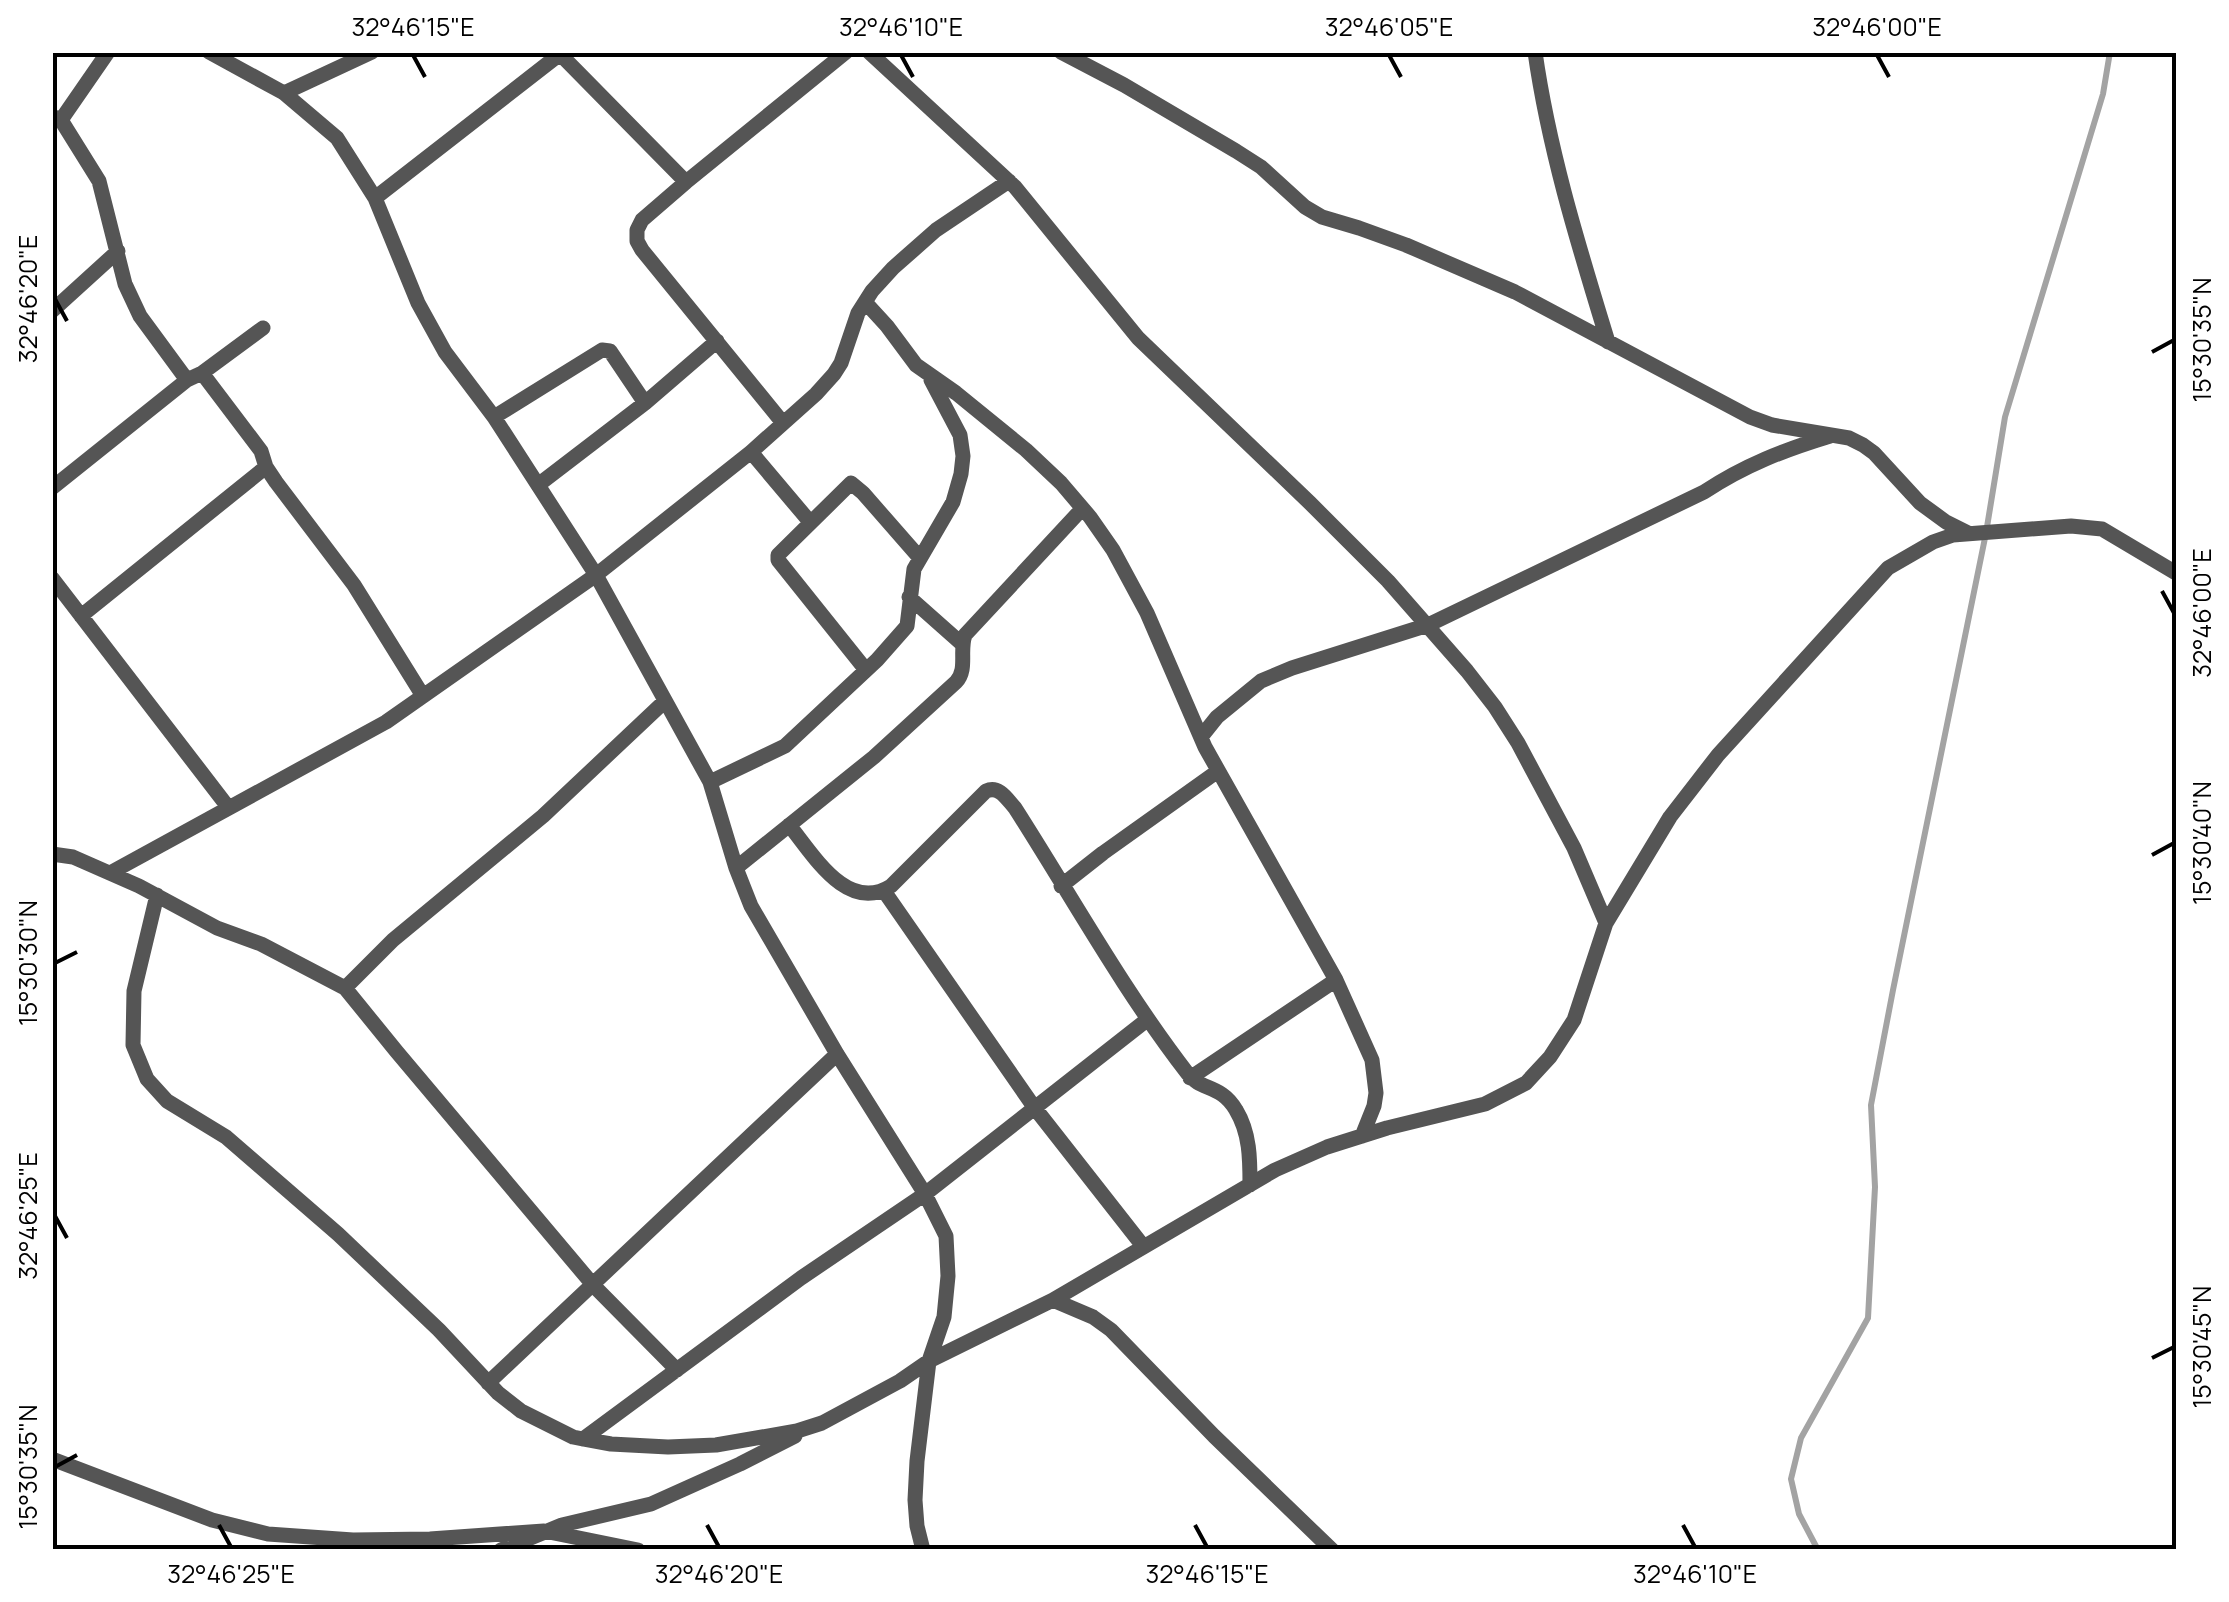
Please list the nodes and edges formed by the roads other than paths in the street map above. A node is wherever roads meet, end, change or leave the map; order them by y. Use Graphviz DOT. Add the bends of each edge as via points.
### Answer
graph roads {
  1 [pos="108,52"];
  2 [pos="209,52"];
  3 [pos="846,52"];
  4 [pos="869,52"];
  5 [pos="1061,52"];
  6 [pos="1535,52"];
  7 [pos="559,53"];
  8 [pos="363,55"];
  9 [pos="284,93"];
  10 [pos="57,118"];
  11 [pos="1009,181"];
  12 [pos="686,182"];
  13 [pos="375,198"];
  14 [pos="118,251"];
  15 [pos="865,302"];
  16 [pos="52,311"];
  17 [pos="263,328"];
  18 [pos="717,341"];
  19 [pos="1608,342"];
  20 [pos="927,374"];
  21 [pos="195,377"];
  22 [pos="645,402"];
  23 [pos="494,417"];
  24 [pos="784,423"];
  25 [pos="1834,434"];
  26 [pos="750,452"];
  27 [pos="266,467"];
  28 [pos="538,485"];
  29 [pos="52,488"];
  30 [pos="1082,509"];
  31 [pos="810,522"];
  32 [pos="1972,535"];
  33 [pos="919,557"];
  34 [pos="2176,573"];
  35 [pos="596,575"];
  36 [pos="52,578"];
  37 [pos="909,597"];
  38 [pos="80,616"];
  39 [pos="1428,624"];
  40 [pos="962,644"];
  41 [pos="866,670"];
  42 [pos="423,696"];
  43 [pos="665,701"];
  44 [pos="1201,738"];
  45 [pos="1218,771"];
  46 [pos="710,782"];
  47 [pos="228,807"];
  48 [pos="789,826"];
  49 [pos="52,854"];
  50 [pos="736,868"];
  51 [pos="110,873"];
  52 [pos="1061,886"];
  53 [pos="884,891"];
  54 [pos="158,896"];
  55 [pos="1606,923"];
  56 [pos="1336,980"];
  57 [pos="345,988"];
  58 [pos="1148,1019"];
  59 [pos="837,1054"];
  60 [pos="1190,1078"];
  61 [pos="1034,1107"];
  62 [pos="1362,1136"];
  63 [pos="1250,1185"];
  64 [pos="925,1194"];
  65 [pos="1143,1246"];
  66 [pos="594,1286"];
  67 [pos="1053,1300"];
  68 [pos="929,1360"];
  69 [pos="676,1370"];
  70 [pos="488,1384"];
  71 [pos="822,1423"];
  72 [pos="584,1439"];
  73 [pos="52,1459"];
  74 [pos="544,1532"];
  75 [pos="619,1548"];
  76 [pos="501,1550"];
  77 [pos="638,1550"];
  78 [pos="923,1550"];
  79 [pos="1332,1550"];
  1 -- 10 [label="street"];
  2 -- 9 [label="street"];
  3 -- 12 [label="street"];
  4 -- 11 [label="street"];
  5 -- 19 [label="street" via="1261,166 1322,217 1471,272"];
  6 -- 19 [label="street" via="1568,206"];
  7 -- 12 [label="street"];
  7 -- 13 [label="street"];
  8 -- 9 [label="street"];
  9 -- 13 [label="street" via="338,138"];
  10 -- 14 [label="street" via="99,180"];
  11 -- 15 [label="street" via="915,248"];
  11 -- 39 [label="street" via="1138,338"];
  12 -- 18 [label="street" via="642,220 637,241"];
  13 -- 23 [label="street" via="418,303"];
  14 -- 16 [label="street"];
  14 -- 21 [label="street" via="140,316"];
  15 -- 20 [label="street"];
  15 -- 24 [label="street" via="834,374"];
  17 -- 21 [label="street"];
  18 -- 22 [label="street"];
  18 -- 24 [label="street"];
  19 -- 25 [label="street" via="1750,416"];
  20 -- 30 [label="street" via="1026,450"];
  20 -- 33 [label="street" via="956,426 963,456 953,502"];
  21 -- 27 [label="street" via="261,451"];
  21 -- 29 [label="street"];
  22 -- 23 [label="street" via="610,351 602,350"];
  22 -- 28 [label="street"];
  23 -- 28 [label="street"];
  24 -- 26 [label="street"];
  25 -- 32 [label="street" via="1864,444 1920,503"];
  25 -- 39 [label="street" via="1769,456"];
  26 -- 31 [label="street"];
  26 -- 35 [label="street"];
  27 -- 38 [label="street"];
  27 -- 42 [label="street" via="354,585"];
  28 -- 35 [label="street"];
  30 -- 40 [label="street"];
  30 -- 44 [label="street" via="1114,550"];
  31 -- 33 [label="street" via="851,483"];
  31 -- 41 [label="street" via="778,560"];
  32 -- 34 [label="street" via="2102,529"];
  32 -- 55 [label="street" via="1934,542 1888,568 1718,755"];
  33 -- 37 [label="street"];
  35 -- 42 [label="street"];
  35 -- 43 [label="street"];
  36 -- 38 [label="street"];
  37 -- 40 [label="street"];
  37 -- 41 [label="street" via="907,626"];
  38 -- 47 [label="street"];
  39 -- 44 [label="street" via="1262,681"];
  39 -- 55 [label="street" via="1518,744"];
  40 -- 48 [label="street" via="963,670 956,682"];
  41 -- 46 [label="street" via="785,746"];
  42 -- 47 [label="street"];
  43 -- 46 [label="street"];
  43 -- 57 [label="street"];
  44 -- 45 [label="street"];
  45 -- 52 [label="street"];
  45 -- 56 [label="street"];
  46 -- 50 [label="street"];
  47 -- 51 [label="street"];
  48 -- 50 [label="street"];
  48 -- 53 [label="street" via="842,885 864,894"];
  49 -- 51 [label="street"];
  50 -- 59 [label="street" via="750,906"];
  51 -- 54 [label="street"];
  52 -- 53 [label="street" via="1015,808 990,789"];
  52 -- 58 [label="street"];
  53 -- 61 [label="street"];
  54 -- 57 [label="street"];
  54 -- 70 [label="street" via="134,991 133,1045 147,1079 338,1234"];
  55 -- 62 [label="street" via="1574,1020 1526,1083 1485,1104"];
  56 -- 60 [label="street"];
  56 -- 62 [label="street" via="1372,1060 1374,1106"];
  57 -- 66 [label="street"];
  58 -- 60 [label="street"];
  58 -- 61 [label="street"];
  59 -- 64 [label="street"];
  59 -- 66 [label="street"];
  60 -- 63 [label="street" via="1235,1107 1250,1155"];
  61 -- 64 [label="street"];
  61 -- 65 [label="street"];
  62 -- 63 [label="street"];
  63 -- 65 [label="street"];
  64 -- 68 [label="street" via="946,1236 948,1276 944,1317"];
  64 -- 69 [label="street"];
  65 -- 67 [label="street"];
  66 -- 69 [label="street"];
  66 -- 70 [label="street"];
  67 -- 68 [label="street"];
  67 -- 79 [label="street" via="1111,1330"];
  68 -- 71 [label="street"];
  68 -- 78 [label="street" via="914,1500"];
  69 -- 72 [label="street"];
  70 -- 72 [label="street" via="521,1411"];
  71 -- 72 [label="street" via="716,1445"];
  71 -- 74 [label="street" via="652,1504"];
  73 -- 74 [label="street" via="212,1520 268,1534 354,1540"];
  74 -- 75 [label="street"];
  74 -- 76 [label="street"];
  75 -- 77 [label="street"];
}
